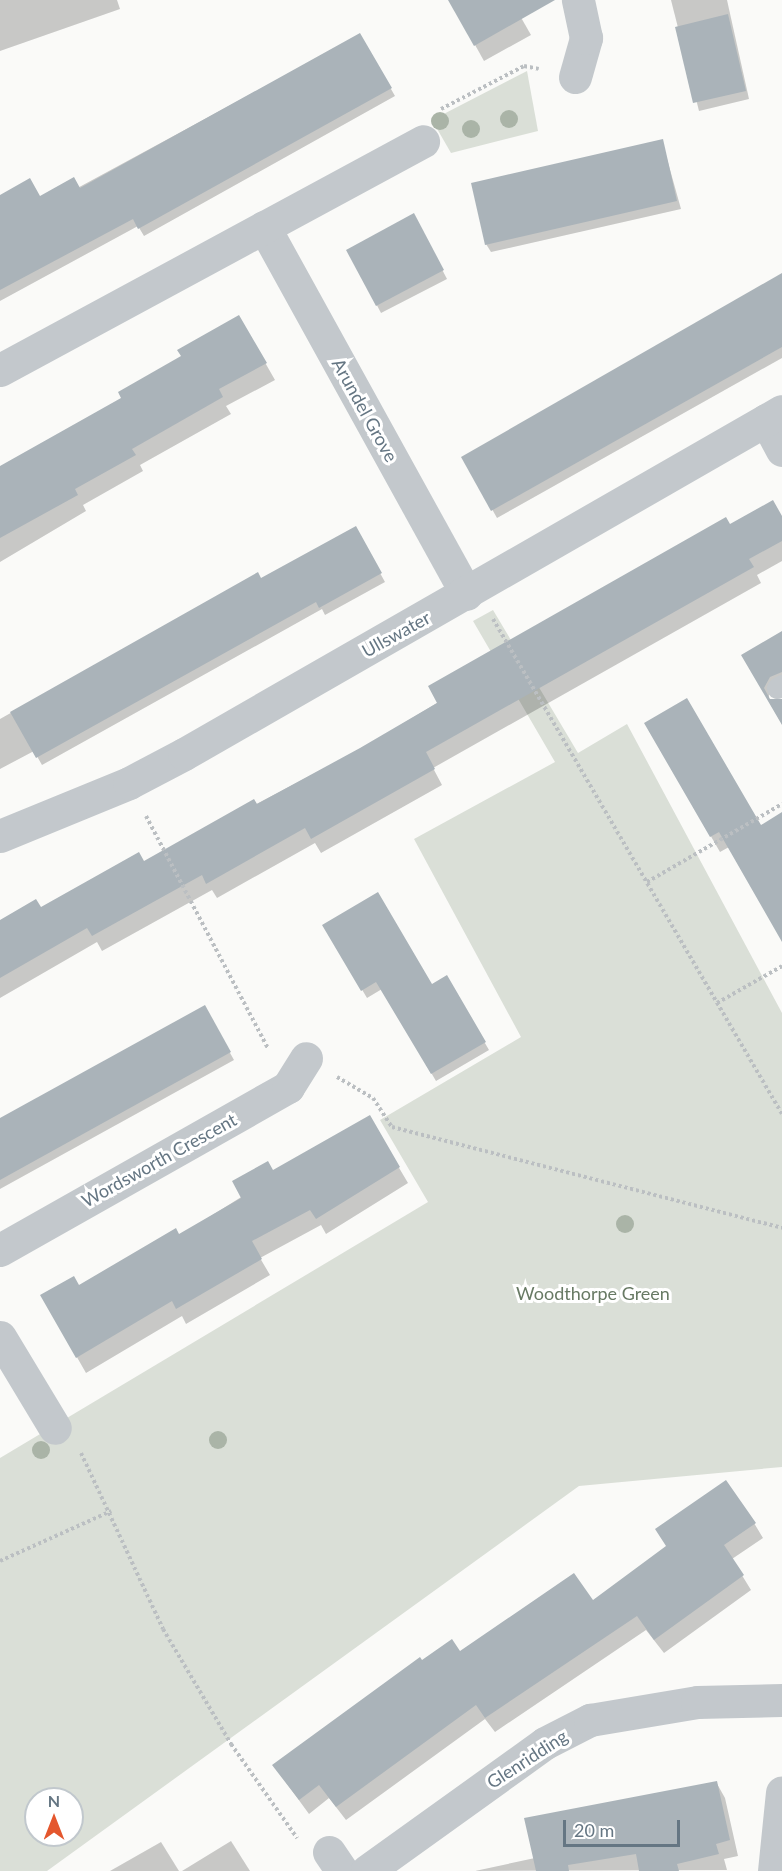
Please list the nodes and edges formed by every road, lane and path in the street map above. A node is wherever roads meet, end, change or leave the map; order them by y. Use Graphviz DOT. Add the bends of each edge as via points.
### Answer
graph roads {
  1 [pos="579,0"];
  2 [pos="575,77"];
  3 [pos="423,141"];
  4 [pos="264,227"];
  5 [pos="0,370"];
  6 [pos="774,416"];
  7 [pos="782,450"];
  8 [pos="467,594"];
  9 [pos="129,783"];
  10 [pos="782,804"];
  11 [pos="0,836"];
  12 [pos="647,882"];
  13 [pos="782,966"];
  14 [pos="717,1003"];
  15 [pos="306,1058"];
  16 [pos="288,1087"];
  17 [pos="782,1114"];
  18 [pos="782,1228"];
  19 [pos="0,1250"];
  20 [pos="0,1337"];
  21 [pos="55,1428"];
  22 [pos="111,1511"];
  23 [pos="0,1561"];
  24 [pos="782,1700"];
  25 [pos="782,1792"];
  26 [pos="325,1857"];
  27 [pos="367,1871"];
  28 [pos="774,1871"];
  1 -- 2 [label="street" via="586,38"];
  2 -- 3 [label="path" via="524,66 429,116"];
  3 -- 4 [label="street"];
  4 -- 5 [label="street"];
  4 -- 8 [label="street, Arundel Grove"];
  6 -- 7 [label="street"];
  6 -- 8 [label="street, Ullswater"];
  8 -- 9 [label="street, Ullswater"];
  8 -- 12 [label="path" via="488,610"];
  9 -- 11 [label="street, Ullswater"];
  9 -- 16 [label="path"];
  10 -- 12 [label="path"];
  12 -- 14 [label="path"];
  13 -- 14 [label="path"];
  14 -- 17 [label="path"];
  15 -- 16 [label="street, Wordsworth Crescent"];
  15 -- 18 [label="path" via="373,1098 392,1127"];
  16 -- 19 [label="street, Wordsworth Crescent"];
  20 -- 21 [label="street"];
  21 -- 22 [label="path" via="66,1423"];
  22 -- 23 [label="path"];
  22 -- 26 [label="path" via="169,1638 231,1744"];
  24 -- 27 [label="street, Glenridding" via="697,1702 590,1720 545,1743"];
  25 -- 28 [label="street"];
}
